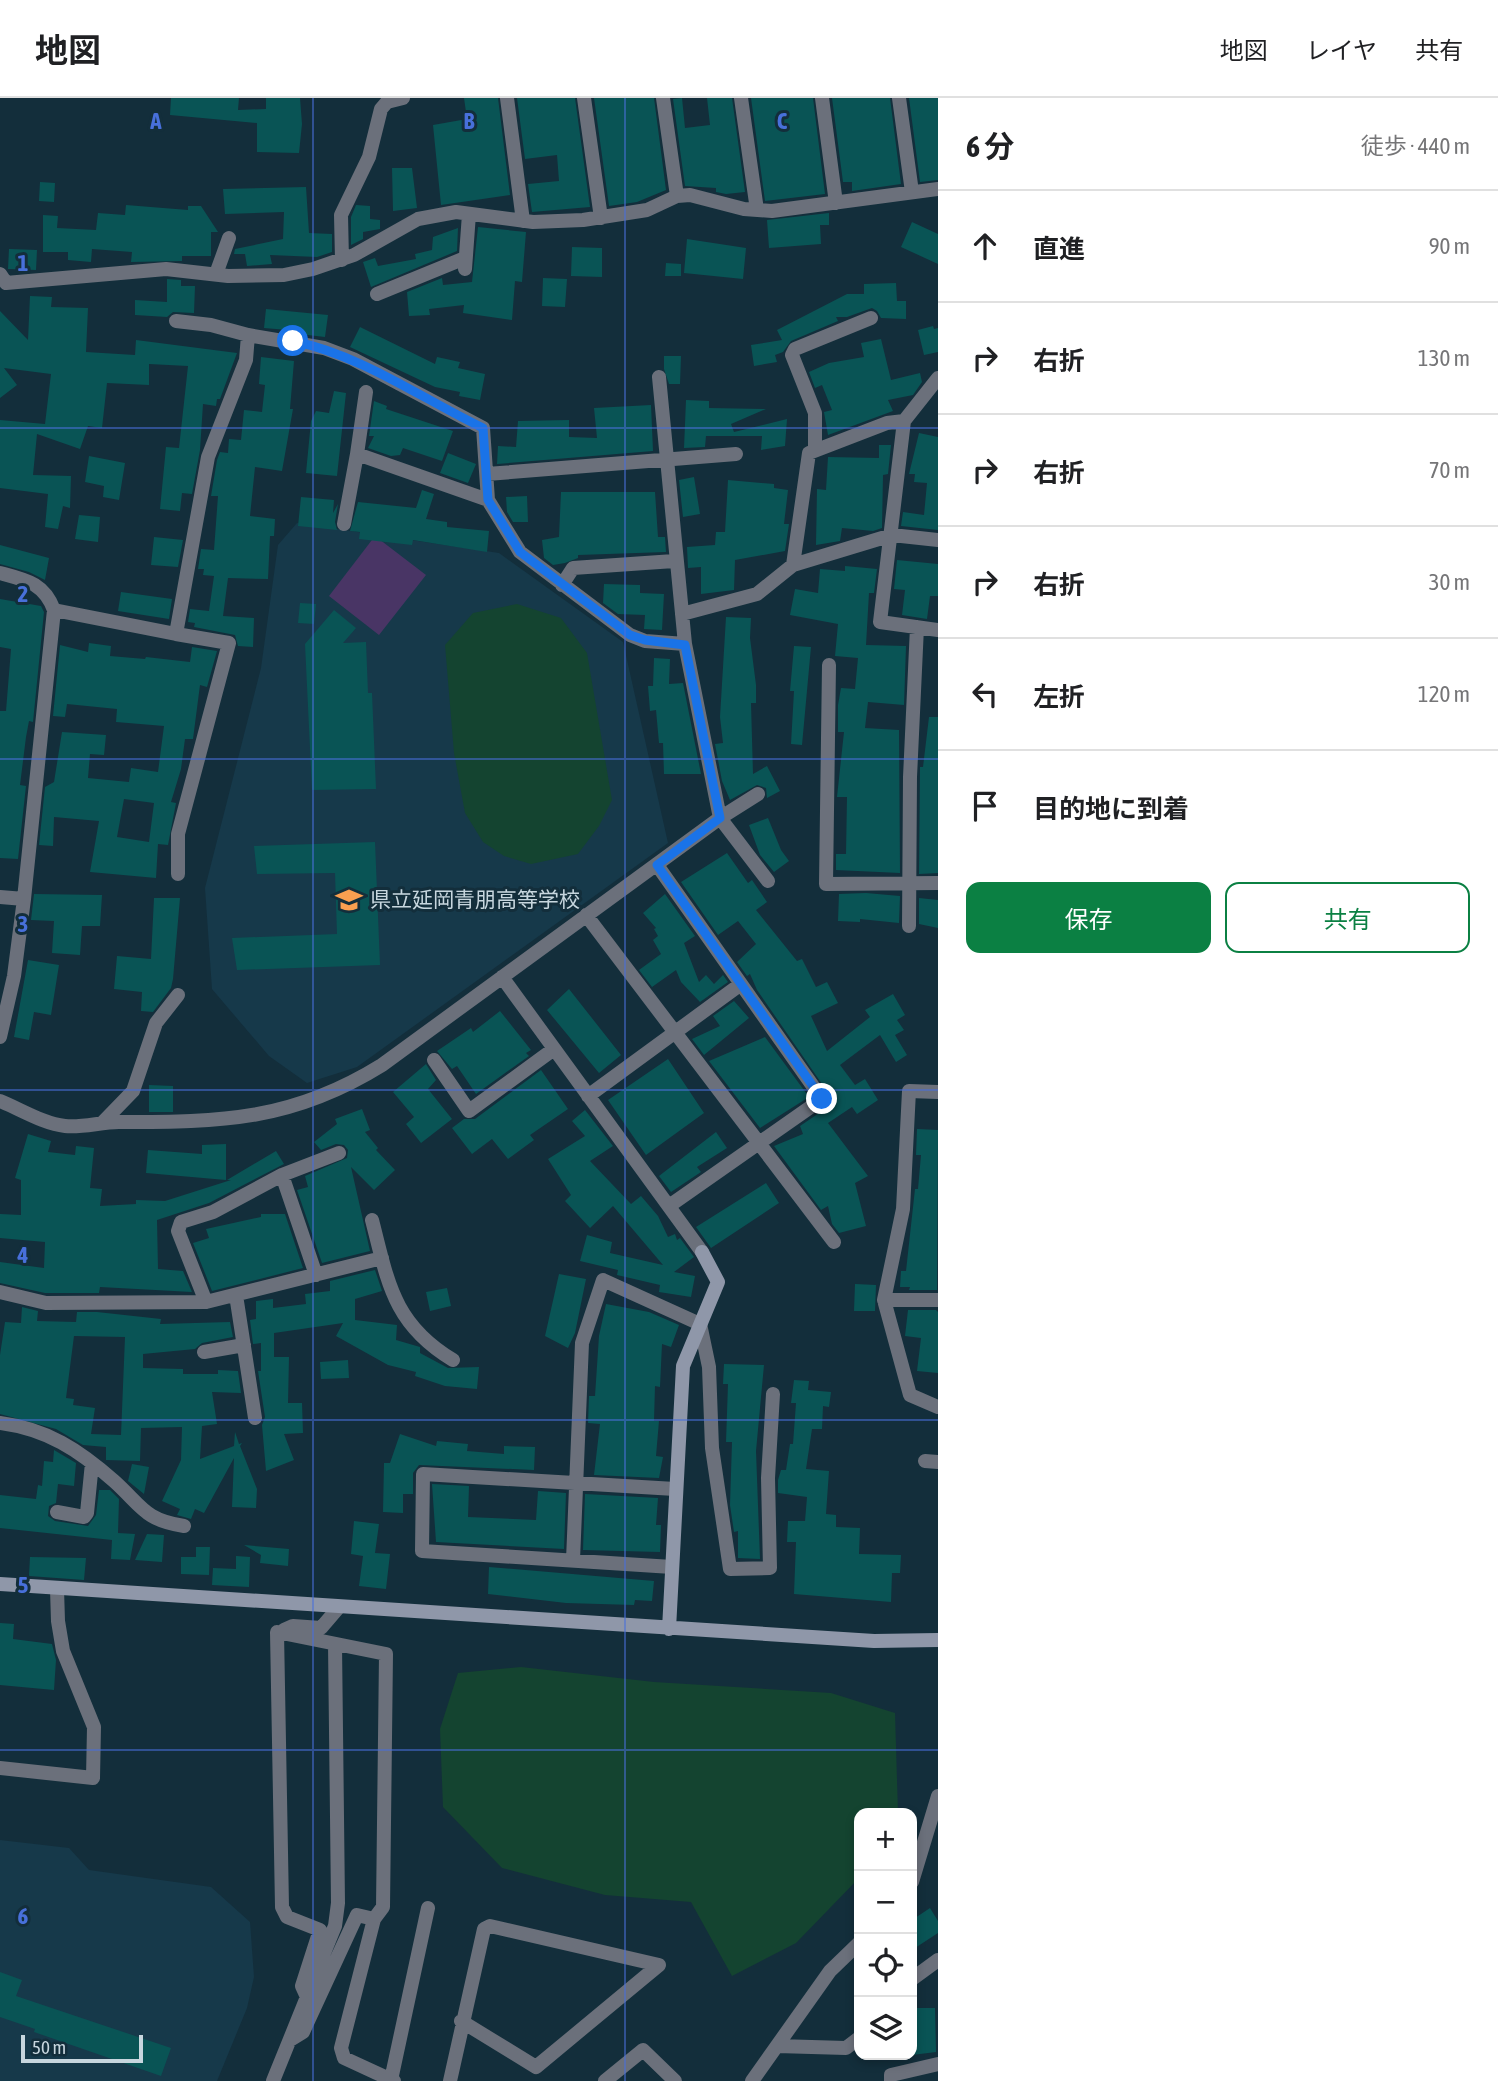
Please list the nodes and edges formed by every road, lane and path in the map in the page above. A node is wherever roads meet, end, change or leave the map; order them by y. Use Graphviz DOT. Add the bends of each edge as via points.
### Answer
graph roads {
  1 [pos="403,98"];
  2 [pos="507,98"];
  3 [pos="584,98"];
  4 [pos="663,98"];
  5 [pos="741,98"];
  6 [pos="822,98"];
  7 [pos="899,98"];
  8 [pos="938,189"];
  9 [pos="912,192"];
  10 [pos="677,196"];
  11 [pos="836,203"];
  12 [pos="757,210"];
  13 [pos="468,214"];
  14 [pos="601,218"];
  15 [pos="523,221"];
  16 [pos="229,238"];
  17 [pos="342,260"];
  18 [pos="216,274"];
  19 [pos="2,281"];
  20 [pos="377,294"];
  21 [pos="871,318"];
  22 [pos="176,321"];
  23 [pos="248,335"];
  24 [pos="659,377"];
  25 [pos="938,377"];
  26 [pos="366,392"];
  27 [pos="904,421"];
  28 [pos="815,450"];
  29 [pos="357,454"];
  30 [pos="736,454"];
  31 [pos="666,460"];
  32 [pos="487,474"];
  33 [pos="488,500"];
  34 [pos="344,524"];
  35 [pos="891,535"];
  36 [pos="938,540"];
  37 [pos="674,561"];
  38 [pos="793,565"];
  39 [pos="0,573"];
  40 [pos="562,585"];
  41 [pos="54,610"];
  42 [pos="682,614"];
  43 [pos="917,627"];
  44 [pos="938,630"];
  45 [pos="176,634"];
  46 [pos="685,645"];
  47 [pos="829,665"];
  48 [pos="758,794"];
  49 [pos="720,818"];
  50 [pos="657,865"];
  51 [pos="178,874"];
  52 [pos="768,881"];
  53 [pos="909,883"];
  54 [pos="938,883"];
  55 [pos="0,897"];
  56 [pos="24,899"];
  57 [pos="586,915"];
  58 [pos="909,926"];
  59 [pos="502,977"];
  60 [pos="741,984"];
  61 [pos="178,995"];
  62 [pos="675,1032"];
  63 [pos="0,1037"];
  64 [pos="554,1049"];
  65 [pos="434,1060"];
  66 [pos="938,1091"];
  67 [pos="588,1096"];
  68 [pos="0,1101"];
  69 [pos="103,1122"];
  70 [pos="759,1143"];
  71 [pos="339,1153"];
  72 [pos="282,1175"];
  73 [pos="669,1206"];
  74 [pos="372,1220"];
  75 [pos="834,1242"];
  76 [pos="382,1258"];
  77 [pos="316,1275"];
  78 [pos="0,1292"];
  79 [pos="236,1295"];
  80 [pos="884,1300"];
  81 [pos="938,1300"];
  82 [pos="206,1301"];
  83 [pos="700,1324"];
  84 [pos="244,1345"];
  85 [pos="204,1352"];
  86 [pos="453,1360"];
  87 [pos="773,1394"];
  88 [pos="938,1407"];
  89 [pos="255,1418"];
  90 [pos="0,1423"];
  91 [pos="92,1463"];
  92 [pos="576,1483"];
  93 [pos="675,1489"];
  94 [pos="57,1512"];
  95 [pos="184,1526"];
  96 [pos="573,1560"];
  97 [pos="672,1567"];
  98 [pos="0,1584"];
  99 [pos="57,1589"];
  100 [pos="339,1607"];
  101 [pos="669,1629"];
  102 [pos="277,1632"];
  103 [pos="938,1640"];
  104 [pos="335,1644"];
  105 [pos="0,1768"];
  106 [pos="938,1796"];
  107 [pos="915,1871"];
  108 [pos="428,1908"];
  109 [pos="374,1919"];
  110 [pos="854,1948"];
  111 [pos="938,1963"];
  112 [pos="917,1976"];
  113 [pos="307,1997"];
  114 [pos="461,2021"];
  115 [pos="290,2040"];
  116 [pos="854,2042"];
  117 [pos="777,2046"];
  118 [pos="938,2063"];
  119 [pos="393,2080"];
  120 [pos="273,2081"];
  121 [pos="450,2081"];
  122 [pos="605,2081"];
  123 [pos="675,2081"];
  124 [pos="752,2081"];
  125 [pos="891,2081"];
  1 -- 17 [label="street" via="387,102 381,110 369,156 341,215"];
  2 -- 15 [label="street"];
  3 -- 14 [label="street"];
  4 -- 10 [label="street"];
  5 -- 12 [label="street"];
  6 -- 11 [label="street"];
  7 -- 9 [label="street"];
  8 -- 9 [label="street"];
  9 -- 11 [label="street"];
  10 -- 12 [label="street" via="714,198"];
  10 -- 14 [label="street" via="647,211"];
  11 -- 12 [label="street"];
  13 -- 15 [label="street"];
  13 -- 17 [label="street" via="418,219"];
  13 -- 20 [label="street" via="465,264"];
  14 -- 15 [label="street"];
  16 -- 18 [label="street"];
  17 -- 18 [label="street" via="284,275"];
  18 -- 19 [label="street" via="166,269"];
  21 -- 28 [label="street" via="795,349 792,355 815,413"];
  22 -- 23 [label="street"];
  23 -- 32 [label="street" via="324,348 353,359 483,428"];
  23 -- 45 [label="street" via="246,360 208,457"];
  24 -- 31 [label="street"];
  25 -- 27 [label="street"];
  26 -- 29 [label="street"];
  27 -- 28 [label="street"];
  27 -- 35 [label="street"];
  28 -- 38 [label="street" via="809,453"];
  29 -- 33 [label="street"];
  29 -- 34 [label="street"];
  30 -- 31 [label="street"];
  31 -- 32 [label="street"];
  31 -- 37 [label="street"];
  32 -- 33 [label="street"];
  33 -- 40 [label="street" via="520,552"];
  35 -- 36 [label="street"];
  35 -- 38 [label="street"];
  35 -- 43 [label="street" via="880,622"];
  37 -- 40 [label="street" via="573,568"];
  37 -- 42 [label="street"];
  38 -- 42 [label="street" via="757,594"];
  39 -- 41 [label="street" via="35,583"];
  40 -- 46 [label="street" via="630,635"];
  41 -- 45 [label="street"];
  41 -- 56 [label="street"];
  42 -- 46 [label="street"];
  43 -- 44 [label="street"];
  43 -- 53 [label="street"];
  45 -- 51 [label="street" via="229,643 178,834"];
  46 -- 49 [label="street"];
  47 -- 53 [label="street" via="826,884"];
  48 -- 49 [label="street"];
  49 -- 50 [label="street"];
  49 -- 52 [label="street"];
  50 -- 57 [label="street"];
  50 -- 60 [label="street"];
  53 -- 54 [label="street"];
  53 -- 58 [label="street"];
  55 -- 56 [label="street"];
  56 -- 63 [label="street" via="15,976"];
  57 -- 59 [label="street"];
  57 -- 62 [label="street"];
  59 -- 64 [label="street"];
  59 -- 69 [label="street" via="382,1065 311,1102 234,1119"];
  60 -- 62 [label="street"];
  60 -- 70 [label="street" via="822,1099"];
  61 -- 69 [label="street" via="156,1023 133,1091"];
  62 -- 67 [label="street"];
  62 -- 70 [label="street"];
  64 -- 65 [label="street" via="469,1111"];
  64 -- 67 [label="street"];
  66 -- 80 [label="street" via="909,1091 903,1209"];
  67 -- 73 [label="street"];
  68 -- 69 [label="street" via="67,1127"];
  70 -- 73 [label="street"];
  70 -- 75 [label="street"];
  71 -- 72 [label="street"];
  72 -- 77 [label="street"];
  72 -- 82 [label="street" via="213,1212 181,1222 178,1231"];
  73 -- 83 [label="street" via="718,1282"];
  74 -- 76 [label="street"];
  76 -- 77 [label="street"];
  76 -- 86 [label="street" via="402,1315 434,1349"];
  77 -- 79 [label="street"];
  78 -- 82 [label="street" via="46,1303"];
  79 -- 82 [label="street"];
  79 -- 84 [label="street"];
  80 -- 81 [label="street"];
  80 -- 88 [label="street" via="910,1395"];
  83 -- 87 [label="street" via="709,1367 712,1448 730,1569 770,1568 768,1478"];
  83 -- 92 [label="street" via="603,1280 582,1343"];
  83 -- 93 [label="street" via="683,1366"];
  84 -- 85 [label="street"];
  84 -- 89 [label="street"];
  90 -- 91 [label="street" via="40,1430"];
  91 -- 94 [label="street" via="87,1513 84,1517"];
  91 -- 95 [label="street" via="154,1520"];
  92 -- 93 [label="street"];
  92 -- 96 [label="street"];
  92 -- 96 [label="street" via="424,1474 422,1551"];
  93 -- 97 [label="street"];
  96 -- 97 [label="street"];
  97 -- 101 [label="street"];
  98 -- 99 [label="street"];
  99 -- 100 [label="street"];
  99 -- 105 [label="street" via="64,1651 94,1727 93,1778"];
  100 -- 101 [label="street"];
  100 -- 102 [label="street" via="321,1628 293,1626"];
  101 -- 103 [label="street" via="874,1641"];
  102 -- 104 [label="street"];
  102 -- 113 [label="street" via="282,1907 287,1917 320,1930 302,1986"];
  104 -- 109 [label="street" via="386,1654 383,1907"];
  104 -- 113 [label="street" via="338,1902 335,1926"];
  106 -- 107 [label="street"];
  108 -- 119 [label="street"];
  109 -- 115 [label="street" via="357,1915 303,2032"];
  109 -- 119 [label="street" via="341,2048 344,2058"];
  110 -- 117 [label="street" via="830,1970"];
  111 -- 112 [label="street"];
  113 -- 115 [label="street"];
  114 -- 114 [label="street" via="484,1929 490,1926 659,1965 536,2067"];
  114 -- 121 [label="street"];
  115 -- 120 [label="street"];
  116 -- 117 [label="street" via="846,2048"];
  117 -- 124 [label="street"];
  118 -- 125 [label="street" via="891,2075"];
  122 -- 123 [label="street" via="643,2050"];
}
